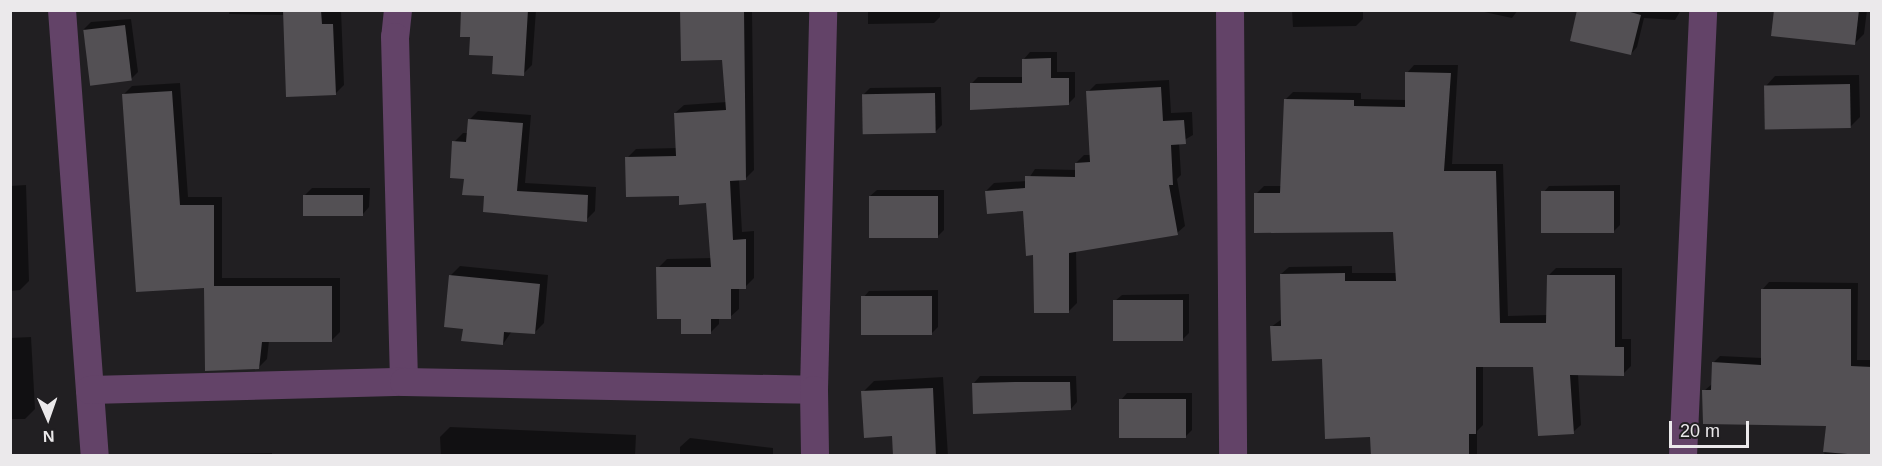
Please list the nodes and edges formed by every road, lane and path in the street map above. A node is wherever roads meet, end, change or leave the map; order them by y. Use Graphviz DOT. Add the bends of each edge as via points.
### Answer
graph roads {
  1 [pos="62,10"];
  2 [pos="398,10"];
  3 [pos="823,10"];
  4 [pos="1230,10"];
  5 [pos="1703,10"];
  6 [pos="404,382"];
  7 [pos="90,390"];
  8 [pos="813,390"];
  9 [pos="95,456"];
  10 [pos="815,456"];
  11 [pos="1233,456"];
  12 [pos="1683,456"];
  1 -- 7 [label="street"];
  2 -- 6 [label="street" via="395,37"];
  3 -- 8 [label="street"];
  4 -- 11 [label="street"];
  5 -- 12 [label="street"];
  6 -- 7 [label="street"];
  6 -- 8 [label="street"];
  7 -- 9 [label="street"];
  8 -- 10 [label="street"];
}
